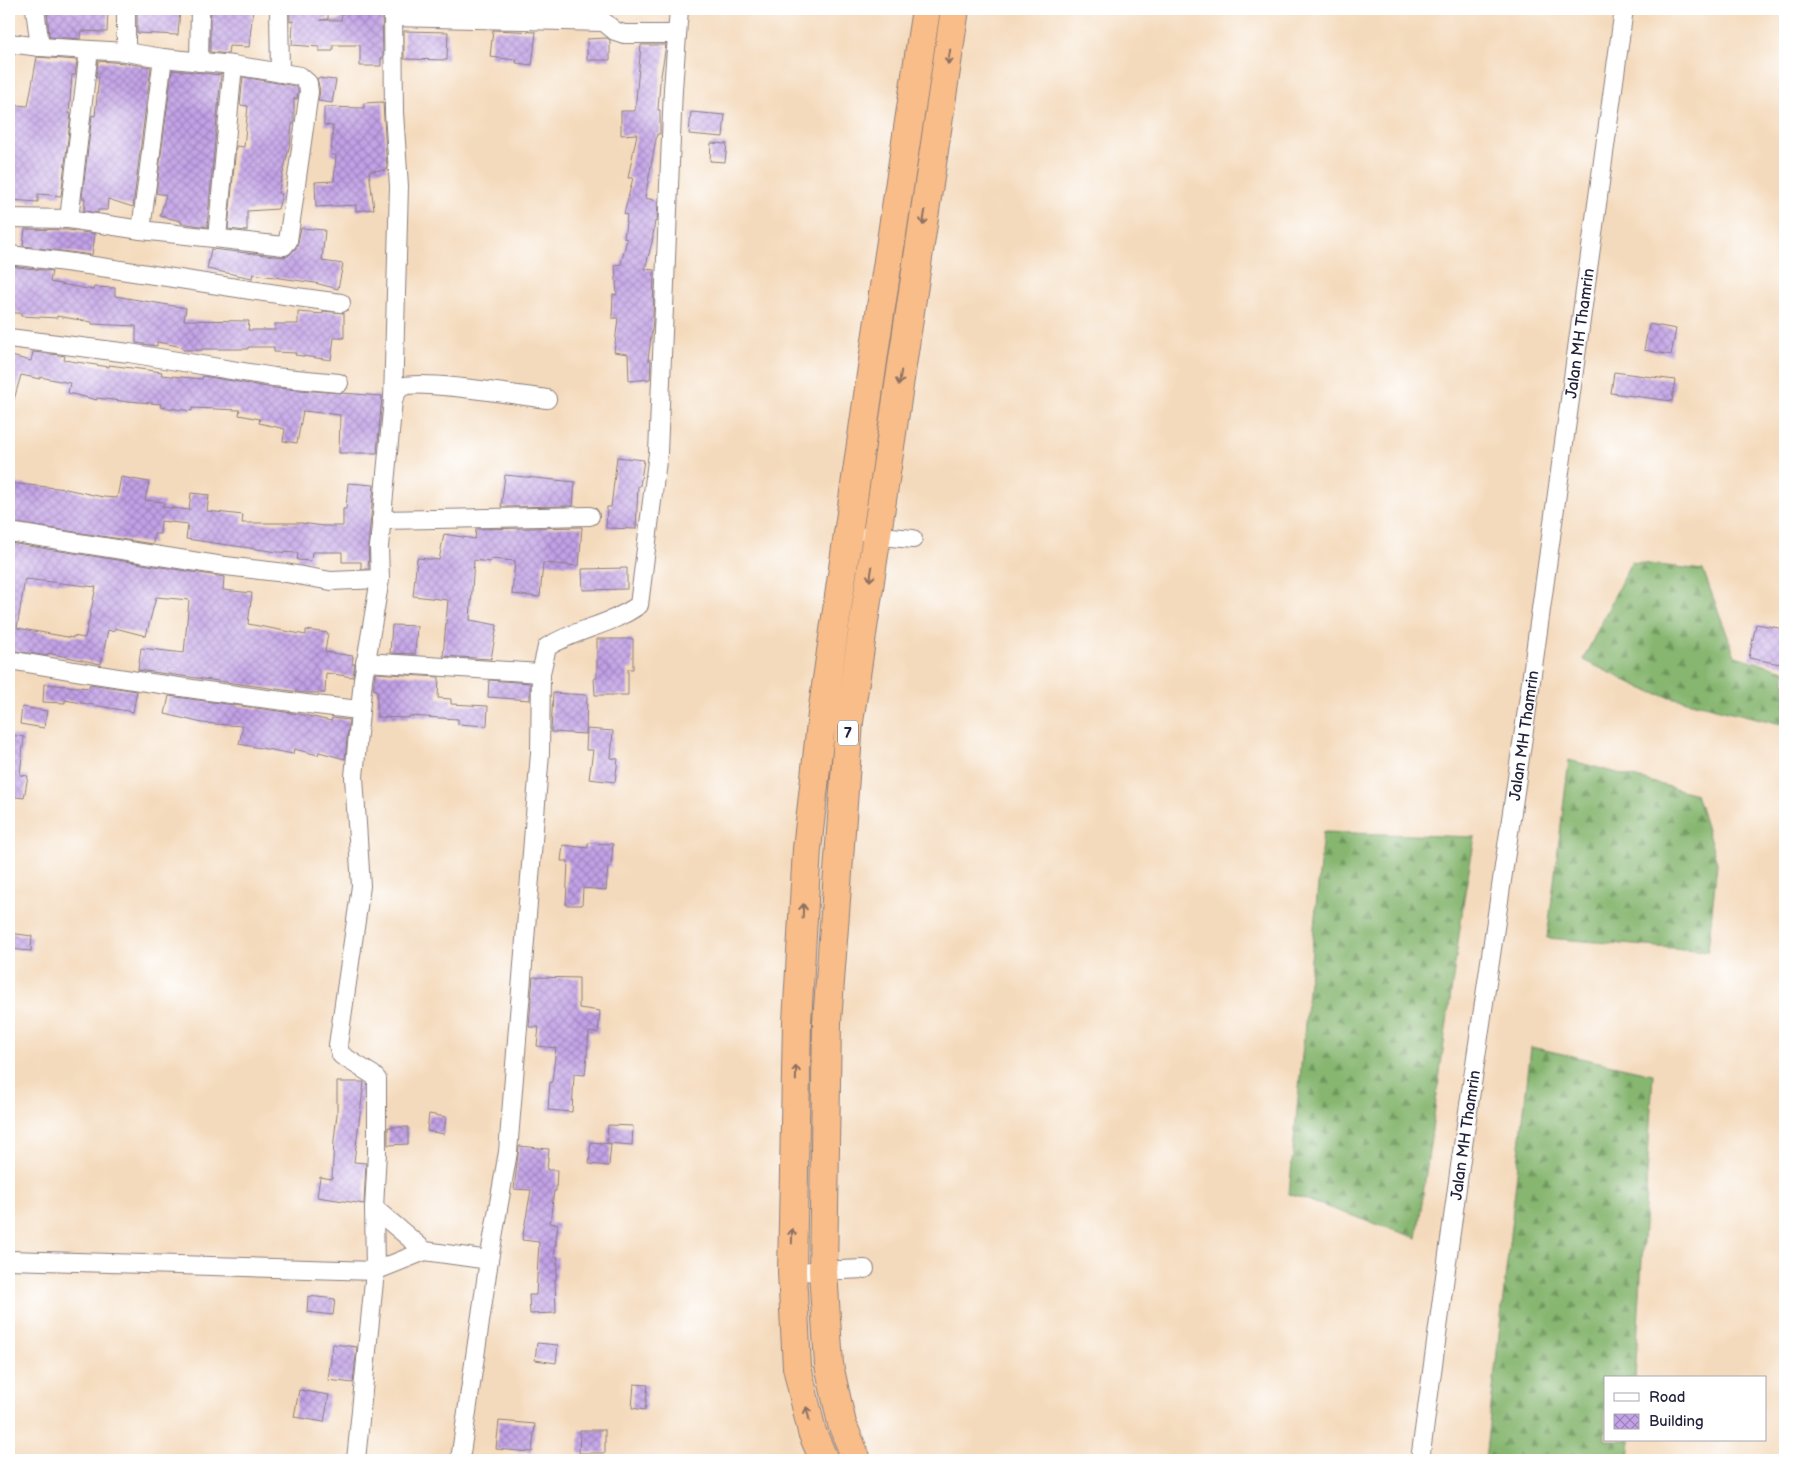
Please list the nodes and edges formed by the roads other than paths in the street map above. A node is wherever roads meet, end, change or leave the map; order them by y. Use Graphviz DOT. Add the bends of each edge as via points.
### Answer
graph roads {
  1 [pos="35,9"];
  2 [pos="126,9"];
  3 [pos="200,9"];
  4 [pos="279,9"];
  5 [pos="679,9"];
  6 [pos="926,9"];
  7 [pos="955,9"];
  8 [pos="1624,9"];
  9 [pos="393,13"];
  10 [pos="677,34"];
  11 [pos="9,43"];
  12 [pos="40,47"];
  13 [pos="89,50"];
  14 [pos="126,52"];
  15 [pos="163,58"];
  16 [pos="199,62"];
  17 [pos="233,65"];
  18 [pos="280,74"];
  19 [pos="9,218"];
  20 [pos="68,219"];
  21 [pos="140,230"];
  22 [pos="217,238"];
  23 [pos="9,255"];
  24 [pos="341,303"];
  25 [pos="9,338"];
  26 [pos="339,383"];
  27 [pos="547,399"];
  28 [pos="393,400"];
  29 [pos="590,516"];
  30 [pos="381,520"];
  31 [pos="9,532"];
  32 [pos="848,533"];
  33 [pos="877,536"];
  34 [pos="913,538"];
  35 [pos="380,579"];
  36 [pos="9,660"];
  37 [pos="366,662"];
  38 [pos="541,673"];
  39 [pos="359,710"];
  40 [pos="374,1208"];
  41 [pos="425,1251"];
  42 [pos="9,1260"];
  43 [pos="489,1260"];
  44 [pos="865,1269"];
  45 [pos="375,1271"];
  46 [pos="823,1271"];
  47 [pos="792,1272"];
  48 [pos="356,1460"];
  49 [pos="460,1460"];
  50 [pos="824,1460"];
  51 [pos="857,1460"];
  52 [pos="1420,1460"];
  1 -- 12 [label="street"];
  2 -- 14 [label="street"];
  3 -- 16 [label="street"];
  4 -- 18 [label="street"];
  5 -- 10 [label="street"];
  6 -- 32 [label="highway, 7"];
  7 -- 33 [label="highway, 7, one-way"];
  8 -- 52 [label="street, Jalan MH Thamrin"];
  9 -- 10 [label="street" via="604,22 624,34"];
  9 -- 28 [label="street" via="399,186"];
  10 -- 38 [label="street" via="658,452 639,606 607,623 584,628 547,647"];
  11 -- 12 [label="street"];
  12 -- 13 [label="street"];
  13 -- 14 [label="street"];
  13 -- 20 [label="street"];
  14 -- 15 [label="street"];
  15 -- 16 [label="street"];
  15 -- 21 [label="street"];
  16 -- 17 [label="street"];
  17 -- 18 [label="street"];
  17 -- 22 [label="street"];
  18 -- 22 [label="street" via="300,76 308,83 309,92 288,242 284,246 275,246"];
  19 -- 20 [label="street"];
  20 -- 21 [label="street"];
  21 -- 22 [label="street"];
  23 -- 24 [label="street"];
  25 -- 26 [label="street" via="129,353 274,377"];
  27 -- 28 [label="street" via="419,385 402,387"];
  28 -- 30 [label="street"];
  29 -- 30 [label="street"];
  30 -- 35 [label="street"];
  31 -- 35 [label="street" via="331,581"];
  32 -- 33 [label="street"];
  47 -- 32 [label="highway, 7, one-way" via="797,1022 807,848"];
  33 -- 34 [label="street"];
  33 -- 46 [label="highway, 7, one-way" via="849,722 827,1012"];
  35 -- 37 [label="street"];
  36 -- 39 [label="street" via="112,678"];
  37 -- 38 [label="street"];
  37 -- 39 [label="street"];
  38 -- 43 [label="street" via="540,753 508,1152"];
  39 -- 40 [label="street" via="354,777 360,886 338,1045 341,1055 376,1079"];
  40 -- 41 [label="street"];
  40 -- 45 [label="street"];
  41 -- 43 [label="street"];
  41 -- 45 [label="street"];
  42 -- 45 [label="street"];
  43 -- 49 [label="street"];
  44 -- 46 [label="street"];
  45 -- 48 [label="street"];
  46 -- 47 [label="street"];
  46 -- 51 [label="highway, 7" via="830,1365 842,1424"];
  50 -- 47 [label="highway, 7, one-way" via="812,1432 797,1368"];
}
